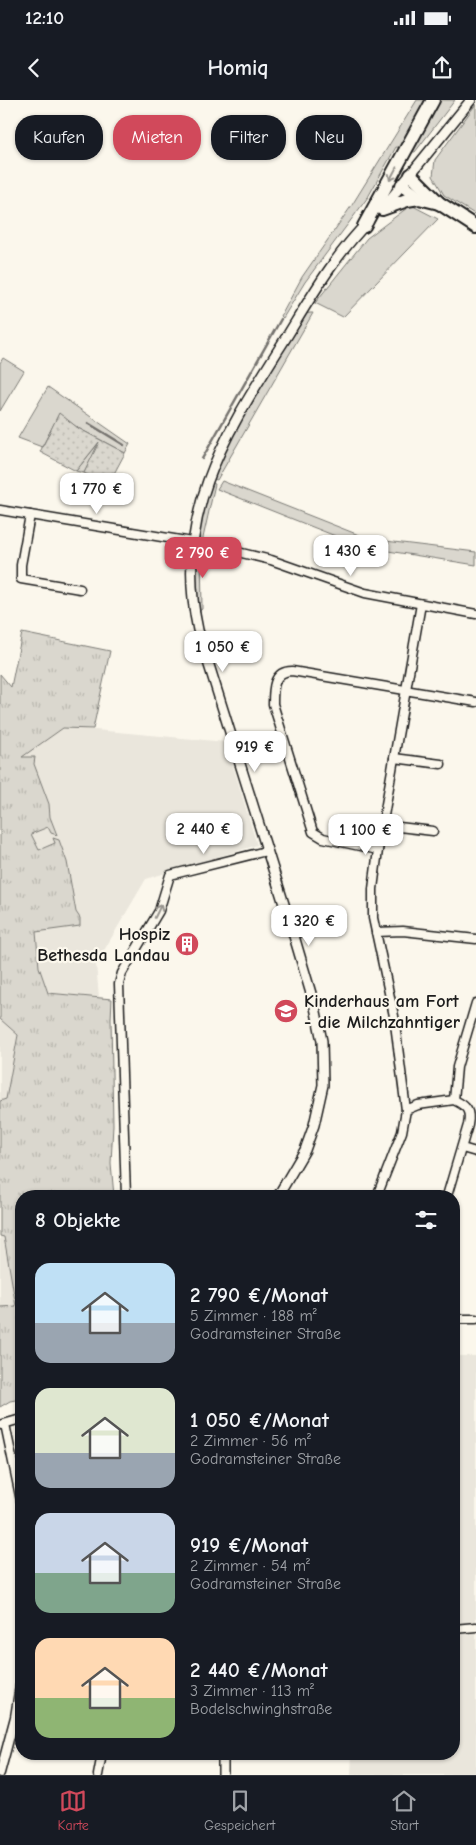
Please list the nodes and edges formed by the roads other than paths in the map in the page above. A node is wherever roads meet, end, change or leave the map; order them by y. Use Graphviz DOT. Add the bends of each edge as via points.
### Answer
graph roads {
  1 [pos="433,100"];
  2 [pos="471,100"];
  3 [pos="411,175"];
  4 [pos="402,185"];
  5 [pos="419,198"];
  6 [pos="439,203"];
  7 [pos="382,210"];
  8 [pos="364,226"];
  9 [pos="476,227"];
  10 [pos="0,510"];
  11 [pos="30,515"];
  12 [pos="192,542"];
  13 [pos="225,549"];
  14 [pos="80,589"];
  15 [pos="421,604"];
  16 [pos="476,614"];
  17 [pos="405,691"];
  18 [pos="476,702"];
  19 [pos="394,758"];
  20 [pos="440,764"];
  21 [pos="382,824"];
  22 [pos="434,831"];
  23 [pos="378,850"];
  24 [pos="266,851"];
  25 [pos="376,932"];
  26 [pos="476,939"];
  27 [pos="476,1003"];
  28 [pos="454,1100"];
  29 [pos="406,1110"];
  30 [pos="462,1148"];
  31 [pos="476,1152"];
  32 [pos="126,1190"];
  33 [pos="282,1190"];
  34 [pos="379,1190"];
  35 [pos="449,1190"];
  36 [pos="460,1319"];
  37 [pos="476,1320"];
  38 [pos="3,1424"];
  39 [pos="15,1475"];
  40 [pos="476,1627"];
  41 [pos="460,1628"];
  42 [pos="15,1718"];
  43 [pos="101,1760"];
  44 [pos="222,1760"];
  45 [pos="0,1773"];
  46 [pos="98,1775"];
  47 [pos="223,1775"];
  1 -- 8 [label="highway, one-way"];
  2 -- 3 [label="street"];
  3 -- 4 [label="street"];
  3 -- 6 [label="highway"];
  4 -- 5 [label="highway"];
  4 -- 7 [label="street"];
  5 -- 6 [label="highway"];
  5 -- 7 [label="highway"];
  6 -- 9 [label="highway"];
  7 -- 8 [label="street"];
  8 -- 12 [label="street" via="318,287 244,407 213,464"];
  10 -- 11 [label="street"];
  11 -- 12 [label="street"];
  11 -- 14 [label="street" via="20,565 21,579"];
  12 -- 24 [label="street" via="192,586 198,630"];
  13 -- 15 [label="street" via="271,560 365,593"];
  15 -- 16 [label="street"];
  15 -- 17 [label="street"];
  17 -- 18 [label="street"];
  17 -- 19 [label="street"];
  17 -- 23 [label="street" via="292,671 283,672 274,685 275,713 313,832 323,838"];
  19 -- 20 [label="street"];
  19 -- 21 [label="street"];
  21 -- 22 [label="street"];
  21 -- 23 [label="street"];
  23 -- 25 [label="street" via="373,903"];
  32 -- 24 [label="street, one-way" via="119,984 129,959 159,911 170,875"];
  24 -- 33 [label="street" via="315,1007 323,1052 323,1085 314,1124 305,1150"];
  25 -- 26 [label="street" via="402,931"];
  25 -- 29 [label="street" via="394,1016"];
  27 -- 28 [label="street" via="457,1067"];
  28 -- 29 [label="street"];
  28 -- 30 [label="street" via="464,1105 470,1114"];
  29 -- 34 [label="street" via="402,1132"];
  30 -- 31 [label="street"];
  30 -- 35 [label="street"];
  36 -- 37 [label="street"];
  38 -- 39 [label="street"];
  40 -- 41 [label="street"];
  42 -- 45 [label="street"];
  43 -- 46 [label="street"];
  44 -- 47 [label="street"];
}
